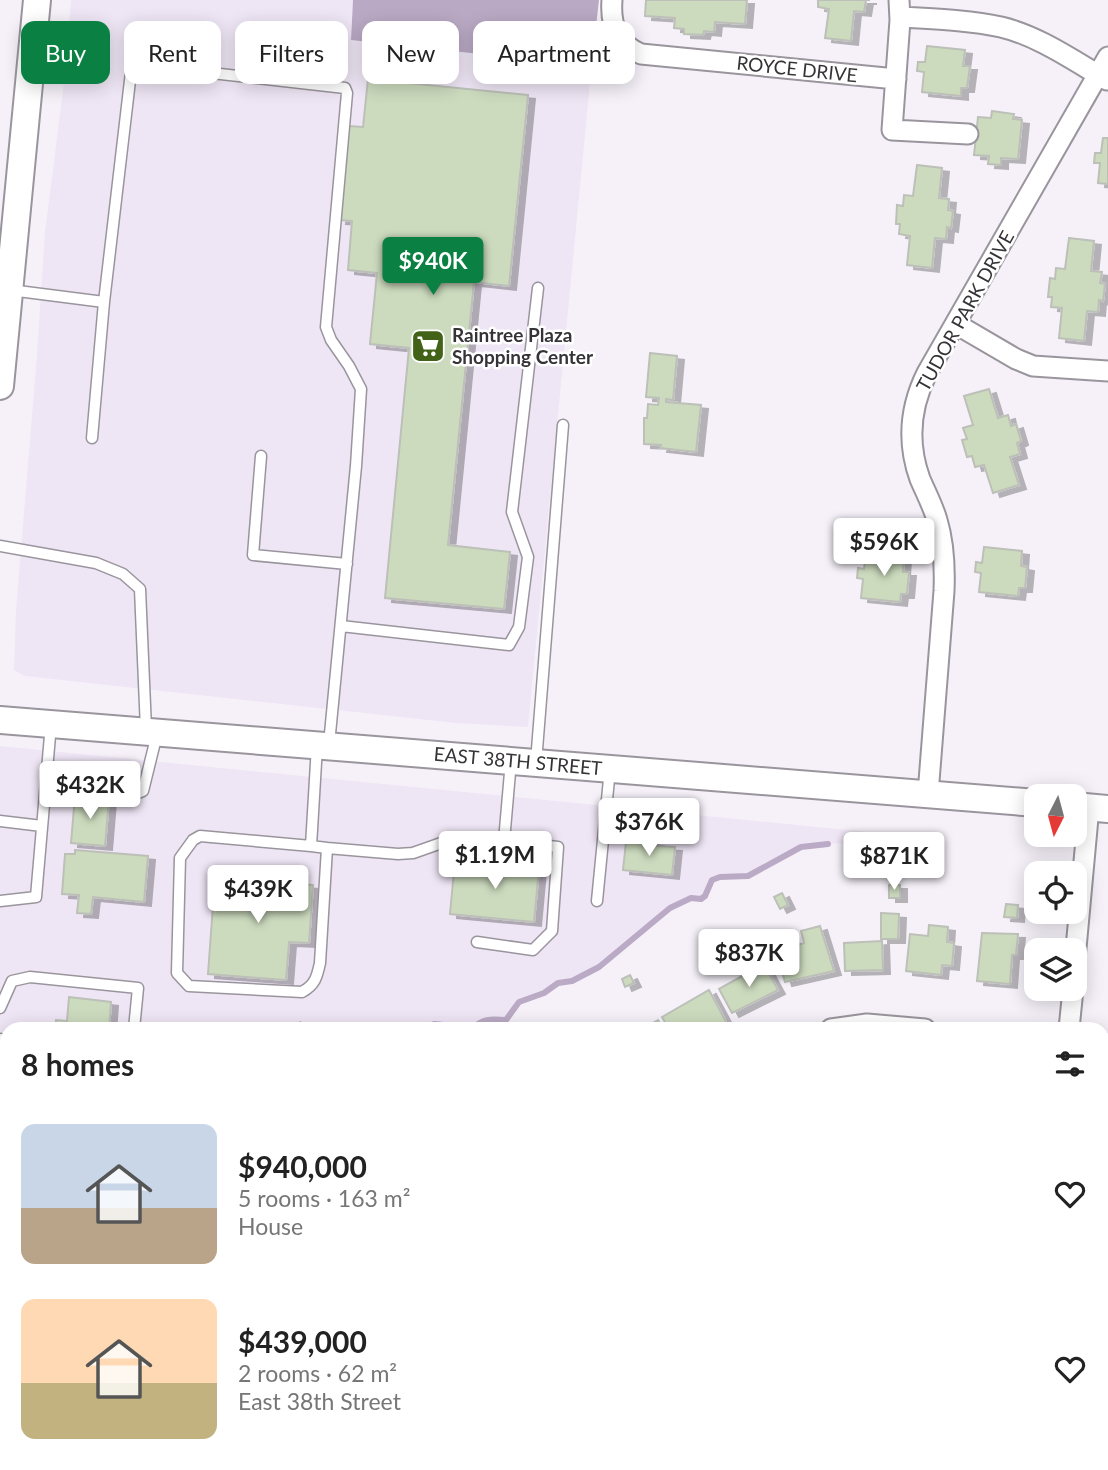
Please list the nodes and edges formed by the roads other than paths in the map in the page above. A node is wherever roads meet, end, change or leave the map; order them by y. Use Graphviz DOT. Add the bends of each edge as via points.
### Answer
graph roads {
  1 [pos="37,0"];
  2 [pos="612,0"];
  3 [pos="899,8"];
  4 [pos="1108,57"];
  5 [pos="1103,78"];
  6 [pos="896,79"];
  7 [pos="968,134"];
  8 [pos="538,288"];
  9 [pos="9,290"];
  10 [pos="104,302"];
  11 [pos="956,324"];
  12 [pos="1108,372"];
  13 [pos="0,386"];
  14 [pos="563,425"];
  15 [pos="92,438"];
  16 [pos="261,456"];
  17 [pos="0,546"];
  18 [pos="347,564"];
  19 [pos="341,626"];
  20 [pos="0,720"];
  21 [pos="51,724"];
  22 [pos="152,732"];
  23 [pos="323,745"];
  24 [pos="523,761"];
  25 [pos="610,768"];
  26 [pos="46,786"];
  27 [pos="928,794"];
  28 [pos="1024,802"];
  29 [pos="1090,807"];
  30 [pos="0,821"];
  31 [pos="42,825"];
  32 [pos="503,841"];
  33 [pos="311,846"];
  34 [pos="327,848"];
  35 [pos="0,901"];
  36 [pos="597,901"];
  37 [pos="1077,938"];
  38 [pos="477,942"];
  39 [pos="1072,1001"];
  40 [pos="0,1008"];
  41 [pos="135,1022"];
  42 [pos="1070,1022"];
  1 -- 9 [label="main road"];
  2 -- 6 [label="street, ROYCE DRIVE" via="611,23 617,35 629,49 641,54"];
  3 -- 5 [label="street" via="1009,30 1054,49"];
  3 -- 6 [label="street"];
  4 -- 5 [label="street, TUDOR PARK DRIVE"];
  5 -- 11 [label="street, TUDOR PARK DRIVE"];
  6 -- 7 [label="street" via="892,130"];
  8 -- 19 [label="lane" via="512,512 528,557 519,627 509,645"];
  9 -- 10 [label="lane"];
  9 -- 13 [label="main road"];
  10 -- 15 [label="lane"];
  10 -- 18 [label="lane" via="134,67 345,88 326,327 361,390"];
  11 -- 12 [label="street" via="1033,366"];
  11 -- 27 [label="street, TUDOR PARK DRIVE" via="923,382 912,420 915,460 936,516 944,560"];
  14 -- 24 [label="lane"];
  16 -- 18 [label="lane" via="253,555"];
  17 -- 22 [label="lane" via="96,563 123,574 140,589"];
  18 -- 19 [label="lane"];
  19 -- 23 [label="lane"];
  20 -- 21 [label="main road, EAST 38TH STREET"];
  21 -- 22 [label="main road, EAST 38TH STREET"];
  21 -- 26 [label="lane"];
  22 -- 23 [label="main road, EAST 38TH STREET"];
  22 -- 26 [label="lane" via="143,791 131,796"];
  23 -- 24 [label="main road, EAST 38TH STREET"];
  23 -- 33 [label="lane"];
  24 -- 25 [label="main road, EAST 38TH STREET"];
  24 -- 32 [label="lane"];
  25 -- 27 [label="main road, EAST 38TH STREET"];
  25 -- 36 [label="lane"];
  26 -- 31 [label="lane"];
  27 -- 28 [label="main road, EAST 38TH STREET"];
  29 -- 37 [label="street"];
  30 -- 31 [label="lane"];
  31 -- 35 [label="lane" via="36,897"];
  32 -- 34 [label="lane" via="447,841 398,854"];
  32 -- 38 [label="lane" via="558,847 552,931 533,950"];
  33 -- 34 [label="lane"];
  33 -- 34 [label="lane" via="200,836 193,840 180,858 177,973 181,979 189,986 302,992 311,988 320,963"];
  39 -- 42 [label="street"];
  40 -- 41 [label="lane" via="12,981 30,977 138,988"];
}
